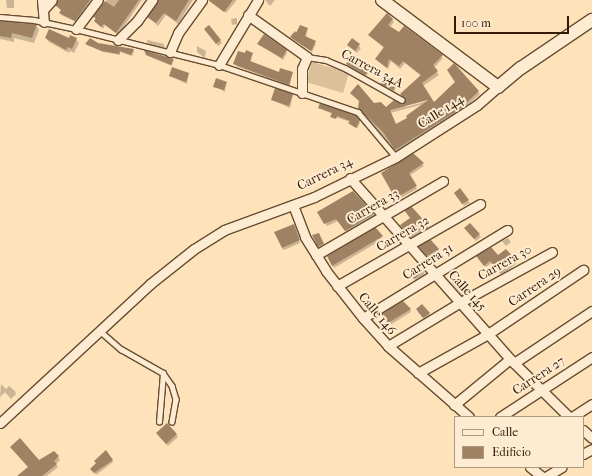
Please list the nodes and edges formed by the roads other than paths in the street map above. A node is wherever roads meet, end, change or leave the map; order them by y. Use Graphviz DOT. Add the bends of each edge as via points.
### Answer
graph roads {
  1 [pos="42,0"];
  2 [pos="52,0"];
  3 [pos="98,0"];
  4 [pos="152,0"];
  5 [pos="202,0"];
  6 [pos="258,0"];
  7 [pos="382,0"];
  8 [pos="43,10"];
  9 [pos="248,15"];
  10 [pos="0,17"];
  11 [pos="592,20"];
  12 [pos="44,22"];
  13 [pos="76,29"];
  14 [pos="118,40"];
  15 [pos="170,52"];
  16 [pos="307,57"];
  17 [pos="218,65"];
  18 [pos="498,87"];
  19 [pos="302,93"];
  20 [pos="402,100"];
  21 [pos="396,157"];
  22 [pos="350,178"];
  23 [pos="443,181"];
  24 [pos="480,204"];
  25 [pos="293,205"];
  26 [pos="382,216"];
  27 [pos="507,230"];
  28 [pos="409,247"];
  29 [pos="552,252"];
  30 [pos="316,255"];
  31 [pos="583,270"];
  32 [pos="434,274"];
  33 [pos="337,286"];
  34 [pos="459,303"];
  35 [pos="592,311"];
  36 [pos="363,318"];
  37 [pos="100,331"];
  38 [pos="488,334"];
  39 [pos="388,346"];
  40 [pos="592,357"];
  41 [pos="512,361"];
  42 [pos="163,373"];
  43 [pos="418,373"];
  44 [pos="541,390"];
  45 [pos="592,404"];
  46 [pos="454,405"];
  47 [pos="468,416"];
  48 [pos="502,416"];
  49 [pos="568,416"];
  50 [pos="574,416"];
  51 [pos="159,422"];
  52 [pos="172,422"];
  53 [pos="0,423"];
  54 [pos="584,431"];
  55 [pos="592,438"];
  56 [pos="531,468"];
  57 [pos="560,468"];
  58 [pos="542,476"];
  59 [pos="548,476"];
  1 -- 8 [label="street"];
  2 -- 8 [label="street"];
  3 -- 13 [label="street"];
  4 -- 14 [label="street" via="137,21"];
  5 -- 15 [label="street" via="178,33"];
  6 -- 9 [label="street"];
  7 -- 18 [label="street"];
  8 -- 12 [label="street"];
  9 -- 16 [label="street, Carrera 34A"];
  9 -- 17 [label="street"];
  10 -- 12 [label="lane"];
  11 -- 18 [label="street"];
  12 -- 13 [label="lane"];
  13 -- 14 [label="lane"];
  14 -- 15 [label="lane"];
  15 -- 17 [label="lane"];
  16 -- 19 [label="street" via="302,69"];
  16 -- 20 [label="lane, Carrera 34A" via="326,60 345,68"];
  17 -- 19 [label="lane"];
  18 -- 21 [label="street, Calle 144" via="477,106"];
  19 -- 21 [label="lane" via="358,112"];
  21 -- 22 [label="street, Carrera 34"];
  22 -- 25 [label="street, Carrera 34"];
  22 -- 26 [label="street, Calle 145"];
  23 -- 26 [label="street, Carrera 33"];
  24 -- 28 [label="street, Carrera 32"];
  25 -- 30 [label="street, Calle 146"];
  25 -- 37 [label="street, Carrera 34" via="224,230 194,248 150,284"];
  26 -- 28 [label="street, Calle 145"];
  26 -- 30 [label="street, Carrera 33"];
  27 -- 32 [label="street, Carrera 31"];
  28 -- 32 [label="street, Calle 145"];
  28 -- 33 [label="street, Carrera 32"];
  29 -- 34 [label="street, Carrera 30"];
  30 -- 33 [label="street, Calle 146"];
  31 -- 38 [label="street, Carrera 29"];
  32 -- 34 [label="street, Calle 145"];
  32 -- 36 [label="street, Carrera 31"];
  33 -- 36 [label="street, Calle 146"];
  34 -- 38 [label="street, Calle 145"];
  34 -- 39 [label="street, Carrera 30"];
  35 -- 41 [label="street"];
  36 -- 39 [label="street, Calle 146"];
  37 -- 42 [label="lane" via="121,348"];
  37 -- 53 [label="street, Carrera 34"];
  38 -- 41 [label="street, Calle 145"];
  38 -- 43 [label="street, Carrera 29"];
  39 -- 43 [label="street, Calle 146"];
  40 -- 44 [label="street, Carrera 27"];
  41 -- 44 [label="street, Calle 145"];
  41 -- 46 [label="street"];
  42 -- 51 [label="lane"];
  42 -- 52 [label="lane" via="176,399"];
  43 -- 46 [label="street, Calle 146"];
  44 -- 48 [label="street, Carrera 27"];
  44 -- 49 [label="street, Calle 145"];
  45 -- 50 [label="street"];
  46 -- 47 [label="street, Calle 146"];
  54 -- 55 [label="street"];
  56 -- 58 [label="street"];
  57 -- 59 [label="street"];
}
